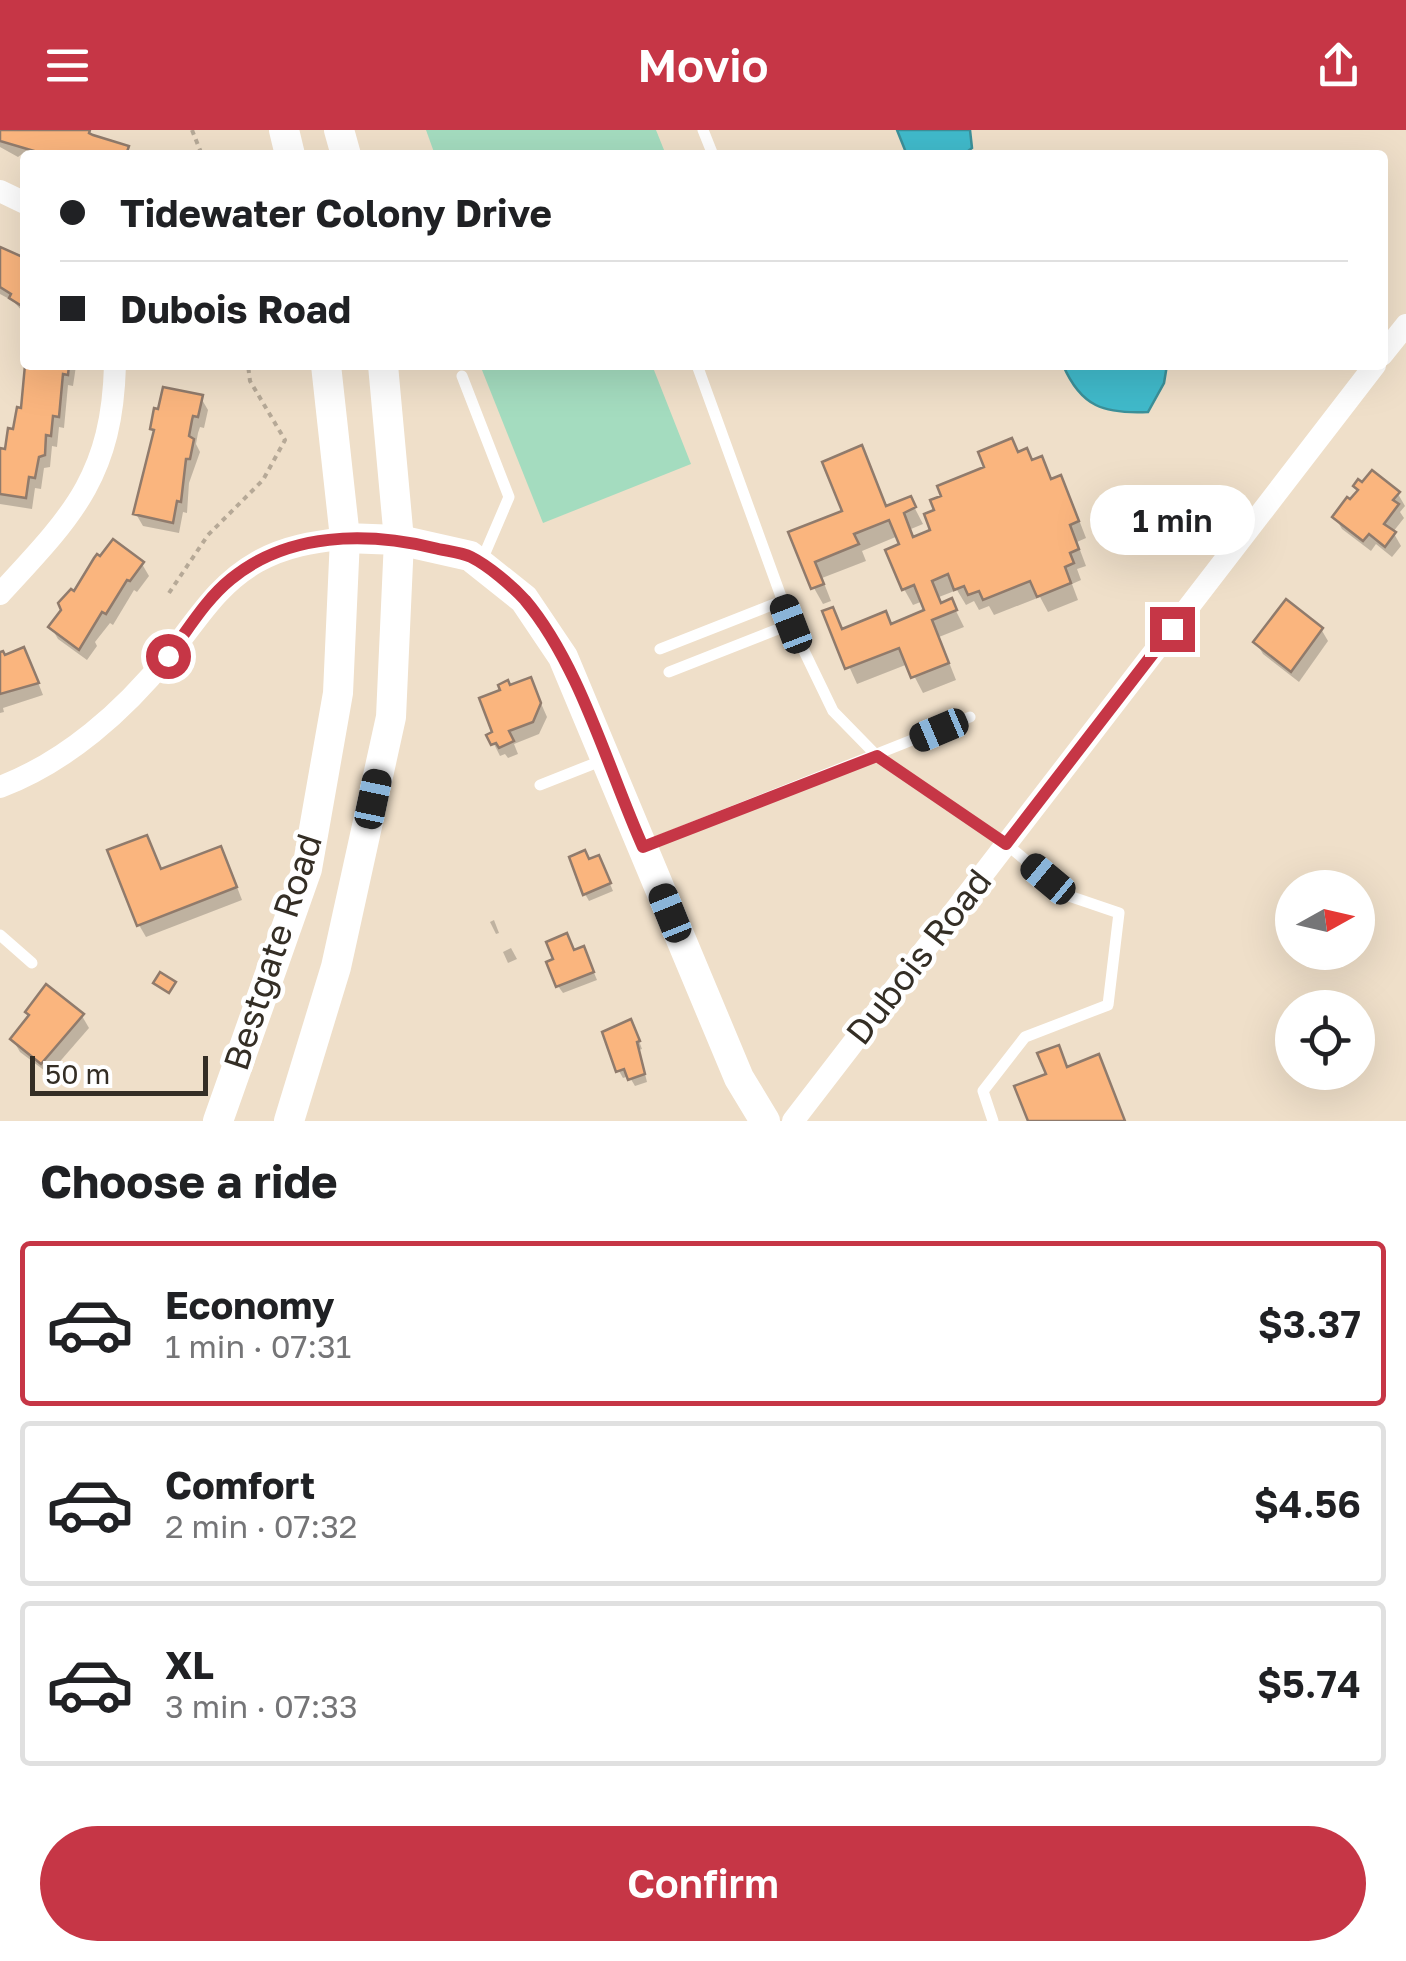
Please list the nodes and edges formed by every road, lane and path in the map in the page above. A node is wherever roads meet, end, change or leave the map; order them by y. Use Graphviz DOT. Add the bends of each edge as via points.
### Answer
graph roads {
  1 [pos="1406,325"];
  2 [pos="1388,348"];
  3 [pos="115,370"];
  4 [pos="249,370"];
  5 [pos="327,370"];
  6 [pos="383,370"];
  7 [pos="698,370"];
  8 [pos="1371,370"];
  9 [pos="462,376"];
  10 [pos="345,538"];
  11 [pos="399,540"];
  12 [pos="481,564"];
  13 [pos="170,593"];
  14 [pos="0,594"];
  15 [pos="782,601"];
  16 [pos="791,624"];
  17 [pos="660,650"];
  18 [pos="669,672"];
  19 [pos="970,717"];
  20 [pos="877,756"];
  21 [pos="606,759"];
  22 [pos="540,785"];
  23 [pos="0,787"];
  24 [pos="1006,844"];
  25 [pos="643,847"];
  26 [pos="0,935"];
  27 [pos="32,963"];
  28 [pos="218,1121"];
  29 [pos="289,1121"];
  30 [pos="765,1121"];
  31 [pos="793,1121"];
  32 [pos="993,1121"];
  1 -- 2 [label="street"];
  3 -- 14 [label="street" via="96,474 66,523"];
  4 -- 13 [label="path" via="285,440 263,480 208,535"];
  5 -- 10 [label="main road, Bestgate Road"];
  6 -- 11 [label="main road, Bestgate Road"];
  7 -- 15 [label="lane"];
  8 -- 24 [label="street, Dubois Road"];
  9 -- 12 [label="lane" via="509,497"];
  10 -- 11 [label="main road"];
  10 -- 23 [label="street" via="282,550 232,578 130,700 75,745"];
  10 -- 28 [label="main road, Bestgate Road" via="338,692 306,870"];
  11 -- 12 [label="main road"];
  11 -- 29 [label="main road, Bestgate Road" via="391,716 336,967"];
  12 -- 21 [label="main road" via="524,599 564,657"];
  15 -- 16 [label="lane"];
  15 -- 17 [label="lane"];
  16 -- 18 [label="lane"];
  16 -- 20 [label="lane" via="833,711"];
  19 -- 20 [label="lane"];
  20 -- 24 [label="lane"];
  20 -- 25 [label="lane"];
  21 -- 22 [label="lane"];
  21 -- 25 [label="main road"];
  24 -- 31 [label="street, Dubois Road"];
  24 -- 32 [label="lane" via="1069,896 1119,913 1108,1005 1025,1037 982,1091"];
  25 -- 30 [label="main road" via="739,1078"];
  26 -- 27 [label="lane"];
}
